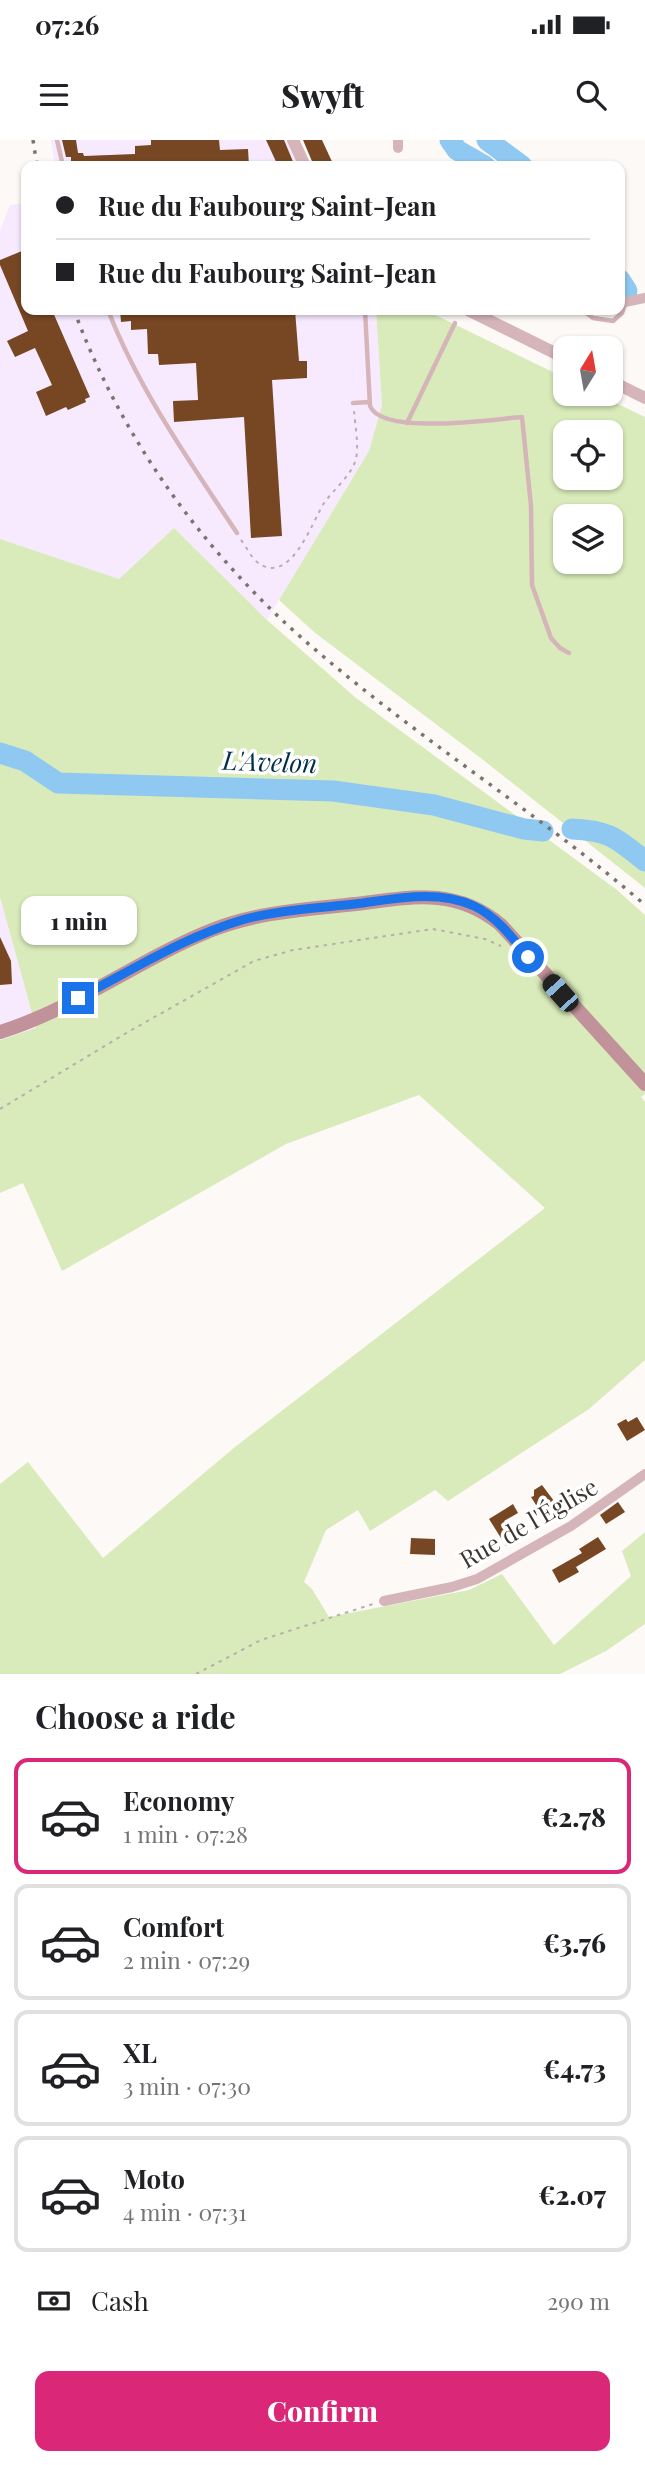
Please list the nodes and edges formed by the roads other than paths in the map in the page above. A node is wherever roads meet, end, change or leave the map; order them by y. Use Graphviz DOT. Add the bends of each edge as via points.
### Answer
graph roads {
  1 [pos="57,140"];
  2 [pos="293,140"];
  3 [pos="62,161"];
  4 [pos="303,161"];
  5 [pos="645,298"];
  6 [pos="625,302"];
  7 [pos="110,315"];
  8 [pos="365,315"];
  9 [pos="479,315"];
  10 [pos="589,315"];
  11 [pos="620,315"];
  12 [pos="455,323"];
  13 [pos="553,352"];
  14 [pos="623,387"];
  15 [pos="645,398"];
  16 [pos="370,402"];
  17 [pos="353,403"];
  18 [pos="407,423"];
  19 [pos="237,533"];
  20 [pos="569,653"];
  21 [pos="0,1032"];
  22 [pos="626,1065"];
  23 [pos="645,1084"];
  24 [pos="645,1093"];
  25 [pos="645,1474"];
  26 [pos="384,1601"];
  1 -- 3 [label="lane"];
  2 -- 4 [label="street"];
  5 -- 6 [label="street"];
  7 -- 19 [label="lane" via="159,412"];
  8 -- 16 [label="lane"];
  9 -- 13 [label="street"];
  10 -- 11 [label="lane" via="613,321"];
  12 -- 18 [label="lane"];
  14 -- 15 [label="street"];
  16 -- 17 [label="lane"];
  16 -- 18 [label="lane" via="377,416"];
  18 -- 20 [label="lane" via="522,417 531,506 532,585 551,638"];
  21 -- 22 [label="main road" via="47,1014 209,932 262,915 330,907 422,905 458,910 484,923 528,957"];
  22 -- 23 [label="main road"];
  22 -- 24 [label="main road"];
  25 -- 26 [label="street, Rue de l'Église" via="571,1526 483,1576"];
}
